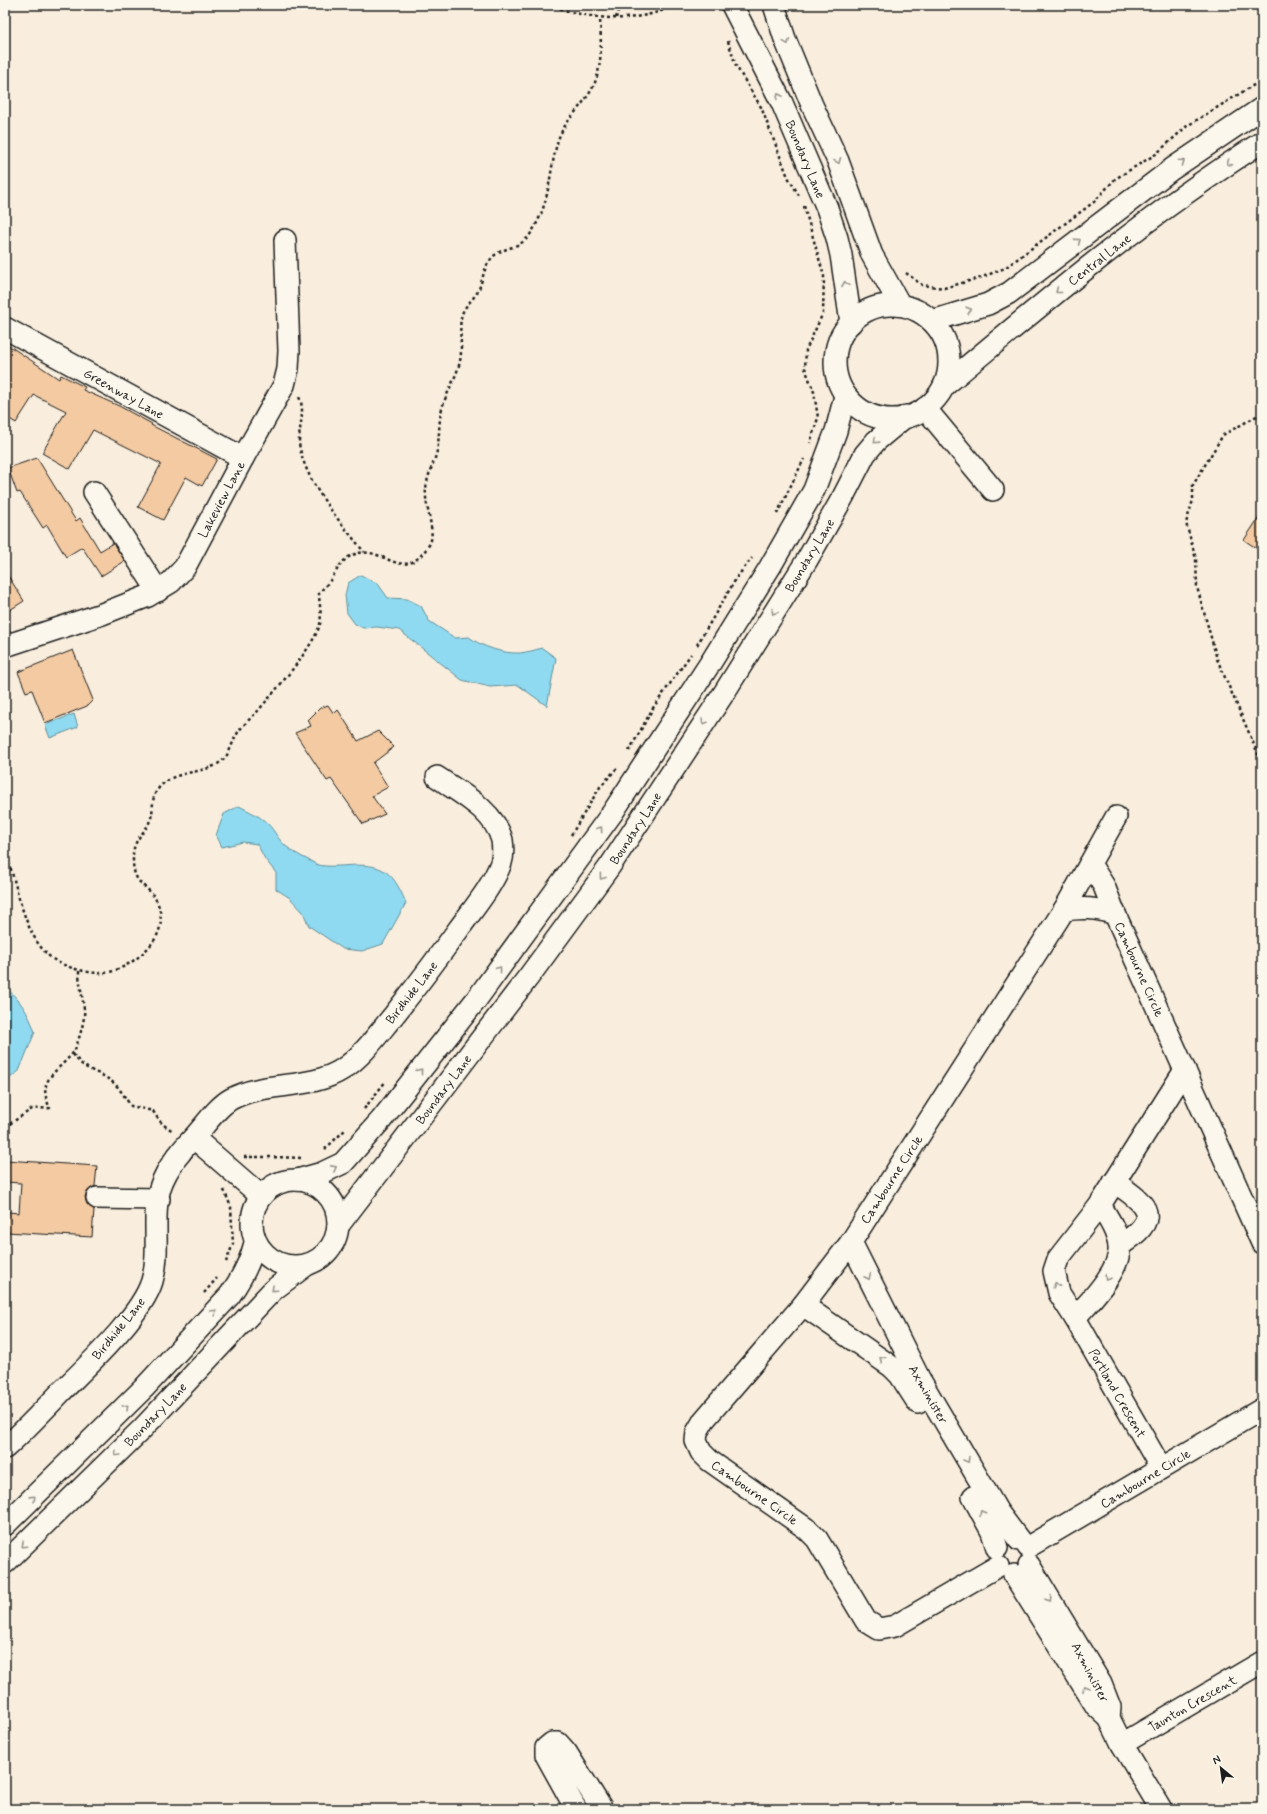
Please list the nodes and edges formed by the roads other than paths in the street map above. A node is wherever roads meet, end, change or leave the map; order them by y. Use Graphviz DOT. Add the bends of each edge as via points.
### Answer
graph roads {
  1 [pos="732,5"];
  2 [pos="774,5"];
  3 [pos="1262,108"];
  4 [pos="1262,142"];
  5 [pos="285,240"];
  6 [pos="900,305"];
  7 [pos="932,320"];
  8 [pos="851,322"];
  9 [pos="5,328"];
  10 [pos="944,386"];
  11 [pos="845,396"];
  12 [pos="925,408"];
  13 [pos="906,416"];
  14 [pos="243,458"];
  15 [pos="993,490"];
  16 [pos="94,492"];
  17 [pos="158,590"];
  18 [pos="5,646"];
  19 [pos="437,776"];
  20 [pos="1116,817"];
  21 [pos="1090,864"];
  22 [pos="1064,910"];
  23 [pos="1115,914"];
  24 [pos="1185,1070"];
  25 [pos="194,1138"];
  26 [pos="297,1180"];
  27 [pos="1114,1182"];
  28 [pos="262,1196"];
  29 [pos="97,1198"];
  30 [pos="159,1199"];
  31 [pos="1100,1205"];
  32 [pos="338,1226"];
  33 [pos="851,1242"];
  34 [pos="255,1243"];
  35 [pos="1262,1243"];
  36 [pos="1119,1246"];
  37 [pos="305,1266"];
  38 [pos="803,1305"];
  39 [pos="1075,1318"];
  40 [pos="1262,1409"];
  41 [pos="5,1448"];
  42 [pos="1161,1468"];
  43 [pos="5,1525"];
  44 [pos="1014,1557"];
  45 [pos="5,1562"];
  46 [pos="1262,1662"];
  47 [pos="1122,1744"];
  48 [pos="576,1809"];
  49 [pos="602,1809"];
  50 [pos="1162,1809"];
  8 -- 1 [label="street, Boundary Lane, one-way" via="839,244 827,208 782,103"];
  2 -- 6 [label="street, Boundary Lane, one-way" via="812,105 838,161 872,255"];
  7 -- 3 [label="street, Central Lane, one-way" via="988,304 1009,293 1172,169"];
  4 -- 10 [label="street, Central Lane, one-way" via="1143,225 1047,300"];
  5 -- 14 [label="street, Lakeview Lane" via="288,369 284,385"];
  6 -- 7 [label="street" via="917,310"];
  6 -- 8 [label="street" via="882,306 865,312"];
  7 -- 10 [label="street" via="942,334 948,351 949,369"];
  8 -- 11 [label="street" via="839,339 835,358 837,378"];
  9 -- 14 [label="street, Greenway Lane"];
  10 -- 12 [label="street"];
  11 -- 13 [label="street" via="859,409 877,417 897,419"];
  26 -- 11 [label="street, Boundary Lane, one-way" via="322,1174 343,1163 382,1119 476,1000 604,824 711,662 814,490 836,430"];
  12 -- 13 [label="street" via="916,414"];
  12 -- 15 [label="street"];
  13 -- 32 [label="street, Boundary Lane, one-way" via="876,441 865,454 807,560 724,693 610,866"];
  14 -- 17 [label="street, Lakeview Lane" via="185,568 171,582"];
  16 -- 17 [label="street"];
  17 -- 18 [label="street, Lakeview Lane" via="102,614"];
  19 -- 25 [label="street, Birdhide Lane" via="488,815 496,825 502,840 502,861 480,899 409,996 359,1056 342,1069 307,1084 258,1090 233,1098 218,1109"];
  20 -- 21 [label="street"];
  21 -- 22 [label="street"];
  21 -- 23 [label="street" via="1104,886"];
  22 -- 23 [label="street, Cambourne Circle" via="1082,907"];
  22 -- 33 [label="street, Cambourne Circle"];
  23 -- 24 [label="street, Cambourne Circle"];
  24 -- 27 [label="street, Portland Crescent"];
  24 -- 35 [label="street, Cambourne Circle"];
  25 -- 28 [label="street"];
  25 -- 30 [label="street, Birdhide Lane" via="180,1153 163,1179"];
  26 -- 28 [label="street" via="282,1182 268,1188"];
  26 -- 32 [label="street" via="310,1182 322,1189 337,1212"];
  27 -- 31 [label="street, Portland Crescent"];
  27 -- 36 [label="street" via="1136,1196 1147,1213 1144,1225 1135,1236"];
  28 -- 34 [label="street" via="252,1213 251,1228"];
  29 -- 30 [label="street"];
  30 -- 41 [label="street, Birdhide Lane" via="155,1270 145,1297 108,1342"];
  31 -- 36 [label="street" via="1116,1234"];
  39 -- 31 [label="street, Portland Crescent, one-way" via="1058,1293 1054,1271 1058,1259"];
  32 -- 37 [label="street" via="335,1239 328,1251 318,1260"];
  33 -- 38 [label="street, Cambourne Circle"];
  33 -- 44 [label="street, Axminister, one-way" via="919,1378 998,1512"];
  34 -- 37 [label="street" via="264,1255 276,1263 291,1267"];
  43 -- 34 [label="street, Boundary Lane, one-way" via="144,1388 230,1294 248,1267"];
  36 -- 39 [label="street, one-way" via="1119,1254 1106,1281"];
  37 -- 45 [label="street, Boundary Lane, one-way" via="267,1295 144,1428"];
  44 -- 38 [label="street, Axminister, one-way" via="992,1532 923,1410 900,1375 880,1358"];
  38 -- 44 [label="street, Cambourne Circle" via="704,1420 697,1432 696,1441 701,1452 807,1529 826,1553 866,1621 879,1629 895,1626"];
  39 -- 42 [label="street, Portland Crescent"];
  40 -- 42 [label="street, Cambourne Circle"];
  42 -- 44 [label="street, Cambourne Circle"];
  44 -- 47 [label="street, Axminister" via="1101,1684 1110,1707 1109,1718"];
  46 -- 47 [label="street, Taunton Crescent"];
  47 -- 50 [label="street, Axminister"];
  48 -- 49 [label="street" via="546,1755 546,1748 552,1743 558,1743 566,1752"];
}
